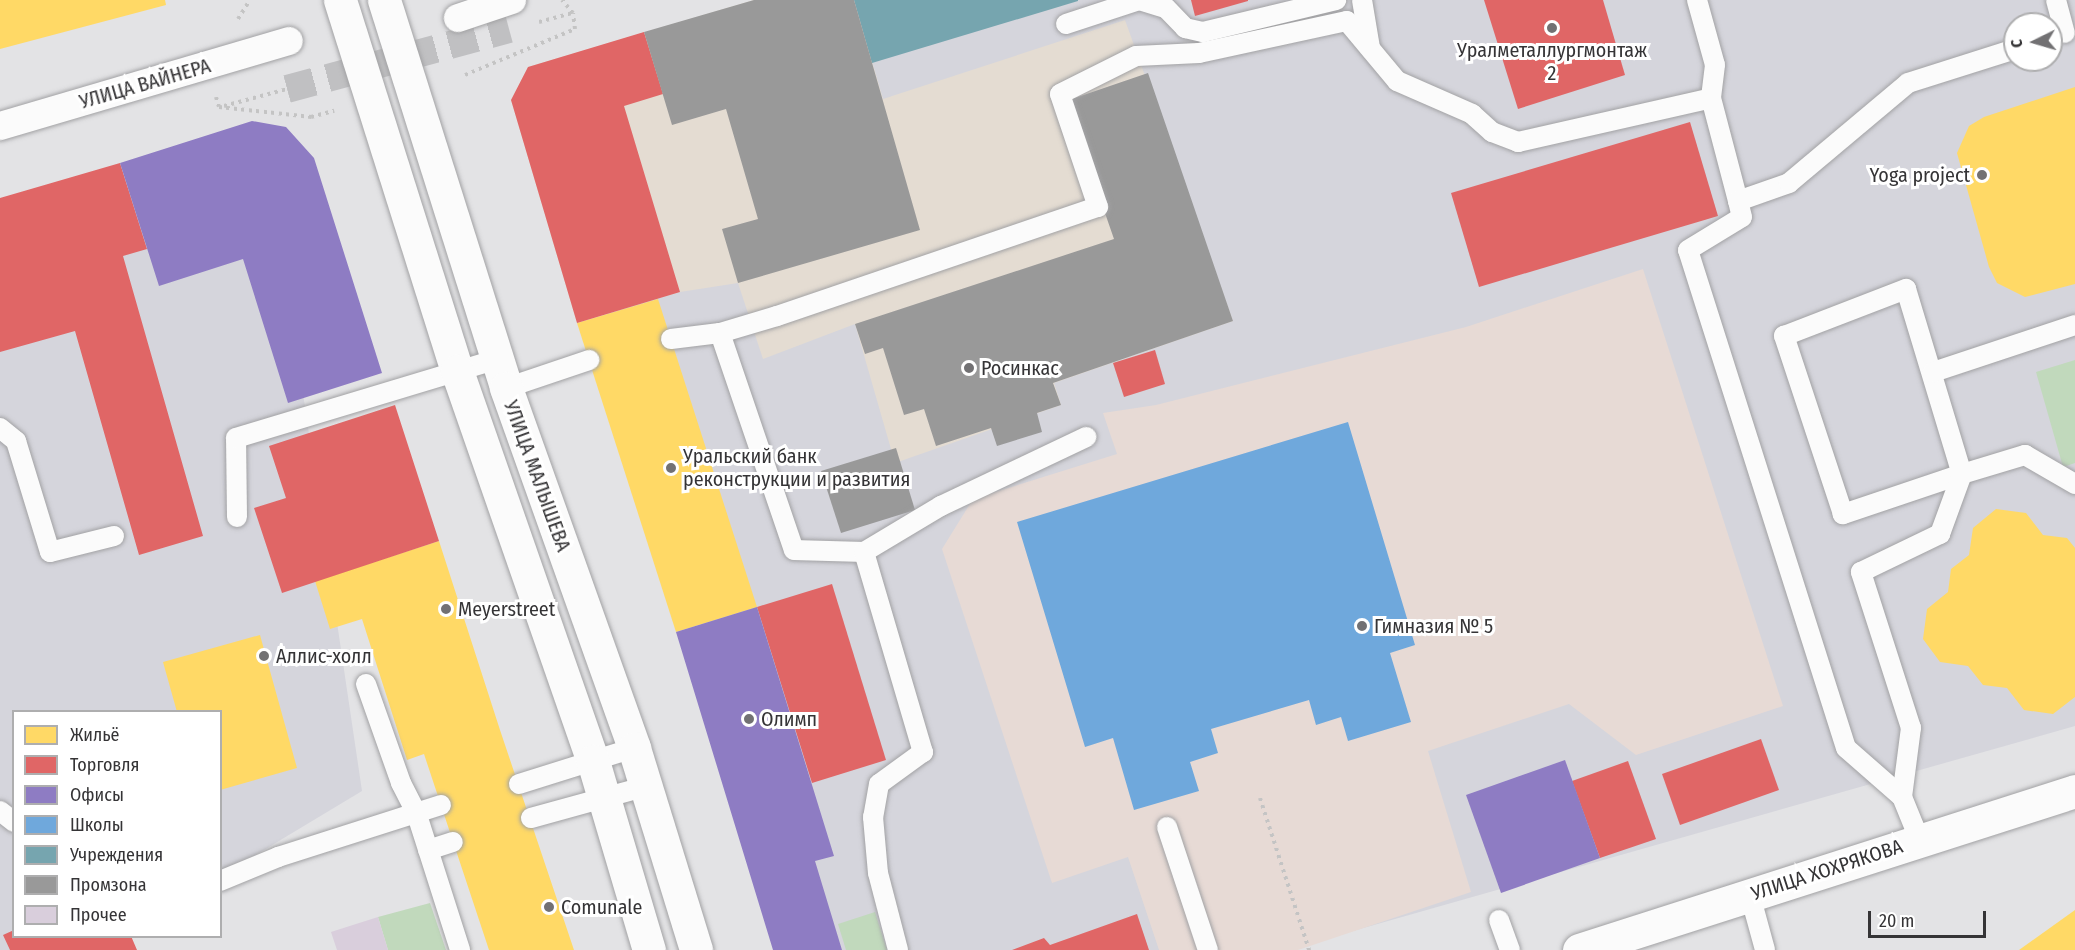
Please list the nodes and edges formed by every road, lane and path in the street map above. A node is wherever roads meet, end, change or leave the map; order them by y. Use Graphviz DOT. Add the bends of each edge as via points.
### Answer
graph roads {
  1 [pos="340,0"];
  2 [pos="384,0"];
  3 [pos="512,0"];
  4 [pos="562,0"];
  5 [pos="1336,0"];
  6 [pos="1362,0"];
  7 [pos="1697,0"];
  8 [pos="2056,0"];
  9 [pos="458,18"];
  10 [pos="1066,24"];
  11 [pos="2064,33"];
  12 [pos="290,41"];
  13 [pos="1370,49"];
  14 [pos="2003,53"];
  15 [pos="465,75"];
  16 [pos="287,89"];
  17 [pos="1711,98"];
  18 [pos="334,111"];
  19 [pos="0,126"];
  20 [pos="1738,201"];
  21 [pos="2075,325"];
  22 [pos="720,333"];
  23 [pos="671,339"];
  24 [pos="589,360"];
  25 [pos="457,371"];
  26 [pos="1933,372"];
  27 [pos="502,373"];
  28 [pos="0,428"];
  29 [pos="1086,437"];
  30 [pos="1962,474"];
  31 [pos="2075,484"];
  32 [pos="237,516"];
  33 [pos="114,536"];
  34 [pos="864,552"];
  35 [pos="366,684"];
  36 [pos="634,748"];
  37 [pos="593,761"];
  38 [pos="519,784"];
  39 [pos="647,786"];
  40 [pos="2075,791"];
  41 [pos="1902,797"];
  42 [pos="1260,798"];
  43 [pos="604,799"];
  44 [pos="441,805"];
  45 [pos="0,811"];
  46 [pos="417,815"];
  47 [pos="531,818"];
  48 [pos="12,820"];
  49 [pos="1167,827"];
  50 [pos="1920,841"];
  51 [pos="453,842"];
  52 [pos="428,850"];
  53 [pos="222,880"];
  54 [pos="1750,895"];
  55 [pos="1499,920"];
  56 [pos="460,950"];
  57 [pos="649,950"];
  58 [pos="696,950"];
  59 [pos="898,950"];
  60 [pos="1208,950"];
  61 [pos="1310,950"];
  62 [pos="1510,950"];
  63 [pos="1579,950"];
  64 [pos="1765,950"];
  1 -- 25 [label="main road, УЛИЦА МАЛЫШЕВА"];
  2 -- 27 [label="main road, УЛИЦА МАЛЫШЕВА"];
  3 -- 9 [label="street"];
  4 -- 15 [label="path" via="573,13 575,29"];
  5 -- 10 [label="lane" via="1203,32 1185,28 1166,8 1139,0"];
  6 -- 13 [label="lane"];
  7 -- 17 [label="lane" via="1715,65"];
  8 -- 11 [label="lane"];
  12 -- 19 [label="street, УЛИЦА ВАЙНЕРА"];
  13 -- 17 [label="lane" via="1396,81 1472,114 1492,132 1518,142"];
  13 -- 22 [label="lane" via="1347,21 1199,53 1136,56 1060,94 1098,207"];
  14 -- 20 [label="lane" via="1908,83 1789,183"];
  16 -- 18 [label="path" via="219,107 311,117"];
  17 -- 20 [label="lane"];
  20 -- 41 [label="lane" via="1742,217 1688,250 1846,748"];
  21 -- 26 [label="lane"];
  22 -- 23 [label="lane"];
  22 -- 34 [label="lane" via="794,550"];
  24 -- 27 [label="lane"];
  25 -- 27 [label="lane"];
  25 -- 32 [label="lane" via="236,438"];
  25 -- 37 [label="main road, УЛИЦА МАЛЫШЕВА"];
  26 -- 30 [label="lane"];
  26 -- 30 [label="lane" via="1906,289 1784,336 1843,514"];
  27 -- 36 [label="main road, УЛИЦА МАЛЫШЕВА"];
  28 -- 33 [label="lane" via="16,441 50,552"];
  29 -- 34 [label="lane" via="941,506"];
  30 -- 31 [label="lane" via="2025,455"];
  30 -- 41 [label="lane" via="1940,534 1861,572 1911,728"];
  34 -- 59 [label="lane" via="923,752 879,784 873,817 878,873"];
  35 -- 46 [label="lane" via="401,783"];
  36 -- 37 [label="lane"];
  36 -- 39 [label="main road, УЛИЦА МАЛЫШЕВА"];
  37 -- 38 [label="lane"];
  37 -- 43 [label="main road, УЛИЦА МАЛЫШЕВА"];
  39 -- 43 [label="lane"];
  39 -- 58 [label="main road, УЛИЦА МАЛЫШЕВА"];
  40 -- 50 [label="main road, УЛИЦА ХОХРЯКОВА"];
  41 -- 50 [label="lane"];
  42 -- 61 [label="path"];
  43 -- 47 [label="lane"];
  43 -- 57 [label="main road, УЛИЦА МАЛЫШЕВА"];
  44 -- 46 [label="lane"];
  45 -- 48 [label="lane"];
  46 -- 52 [label="lane"];
  46 -- 53 [label="lane" via="278,857"];
  49 -- 60 [label="lane"];
  50 -- 54 [label="main road, УЛИЦА ХОХРЯКОВА"];
  51 -- 52 [label="lane"];
  52 -- 56 [label="lane"];
  54 -- 63 [label="main road, УЛИЦА ХОХРЯКОВА"];
  54 -- 64 [label="lane"];
  55 -- 62 [label="lane"];
}
